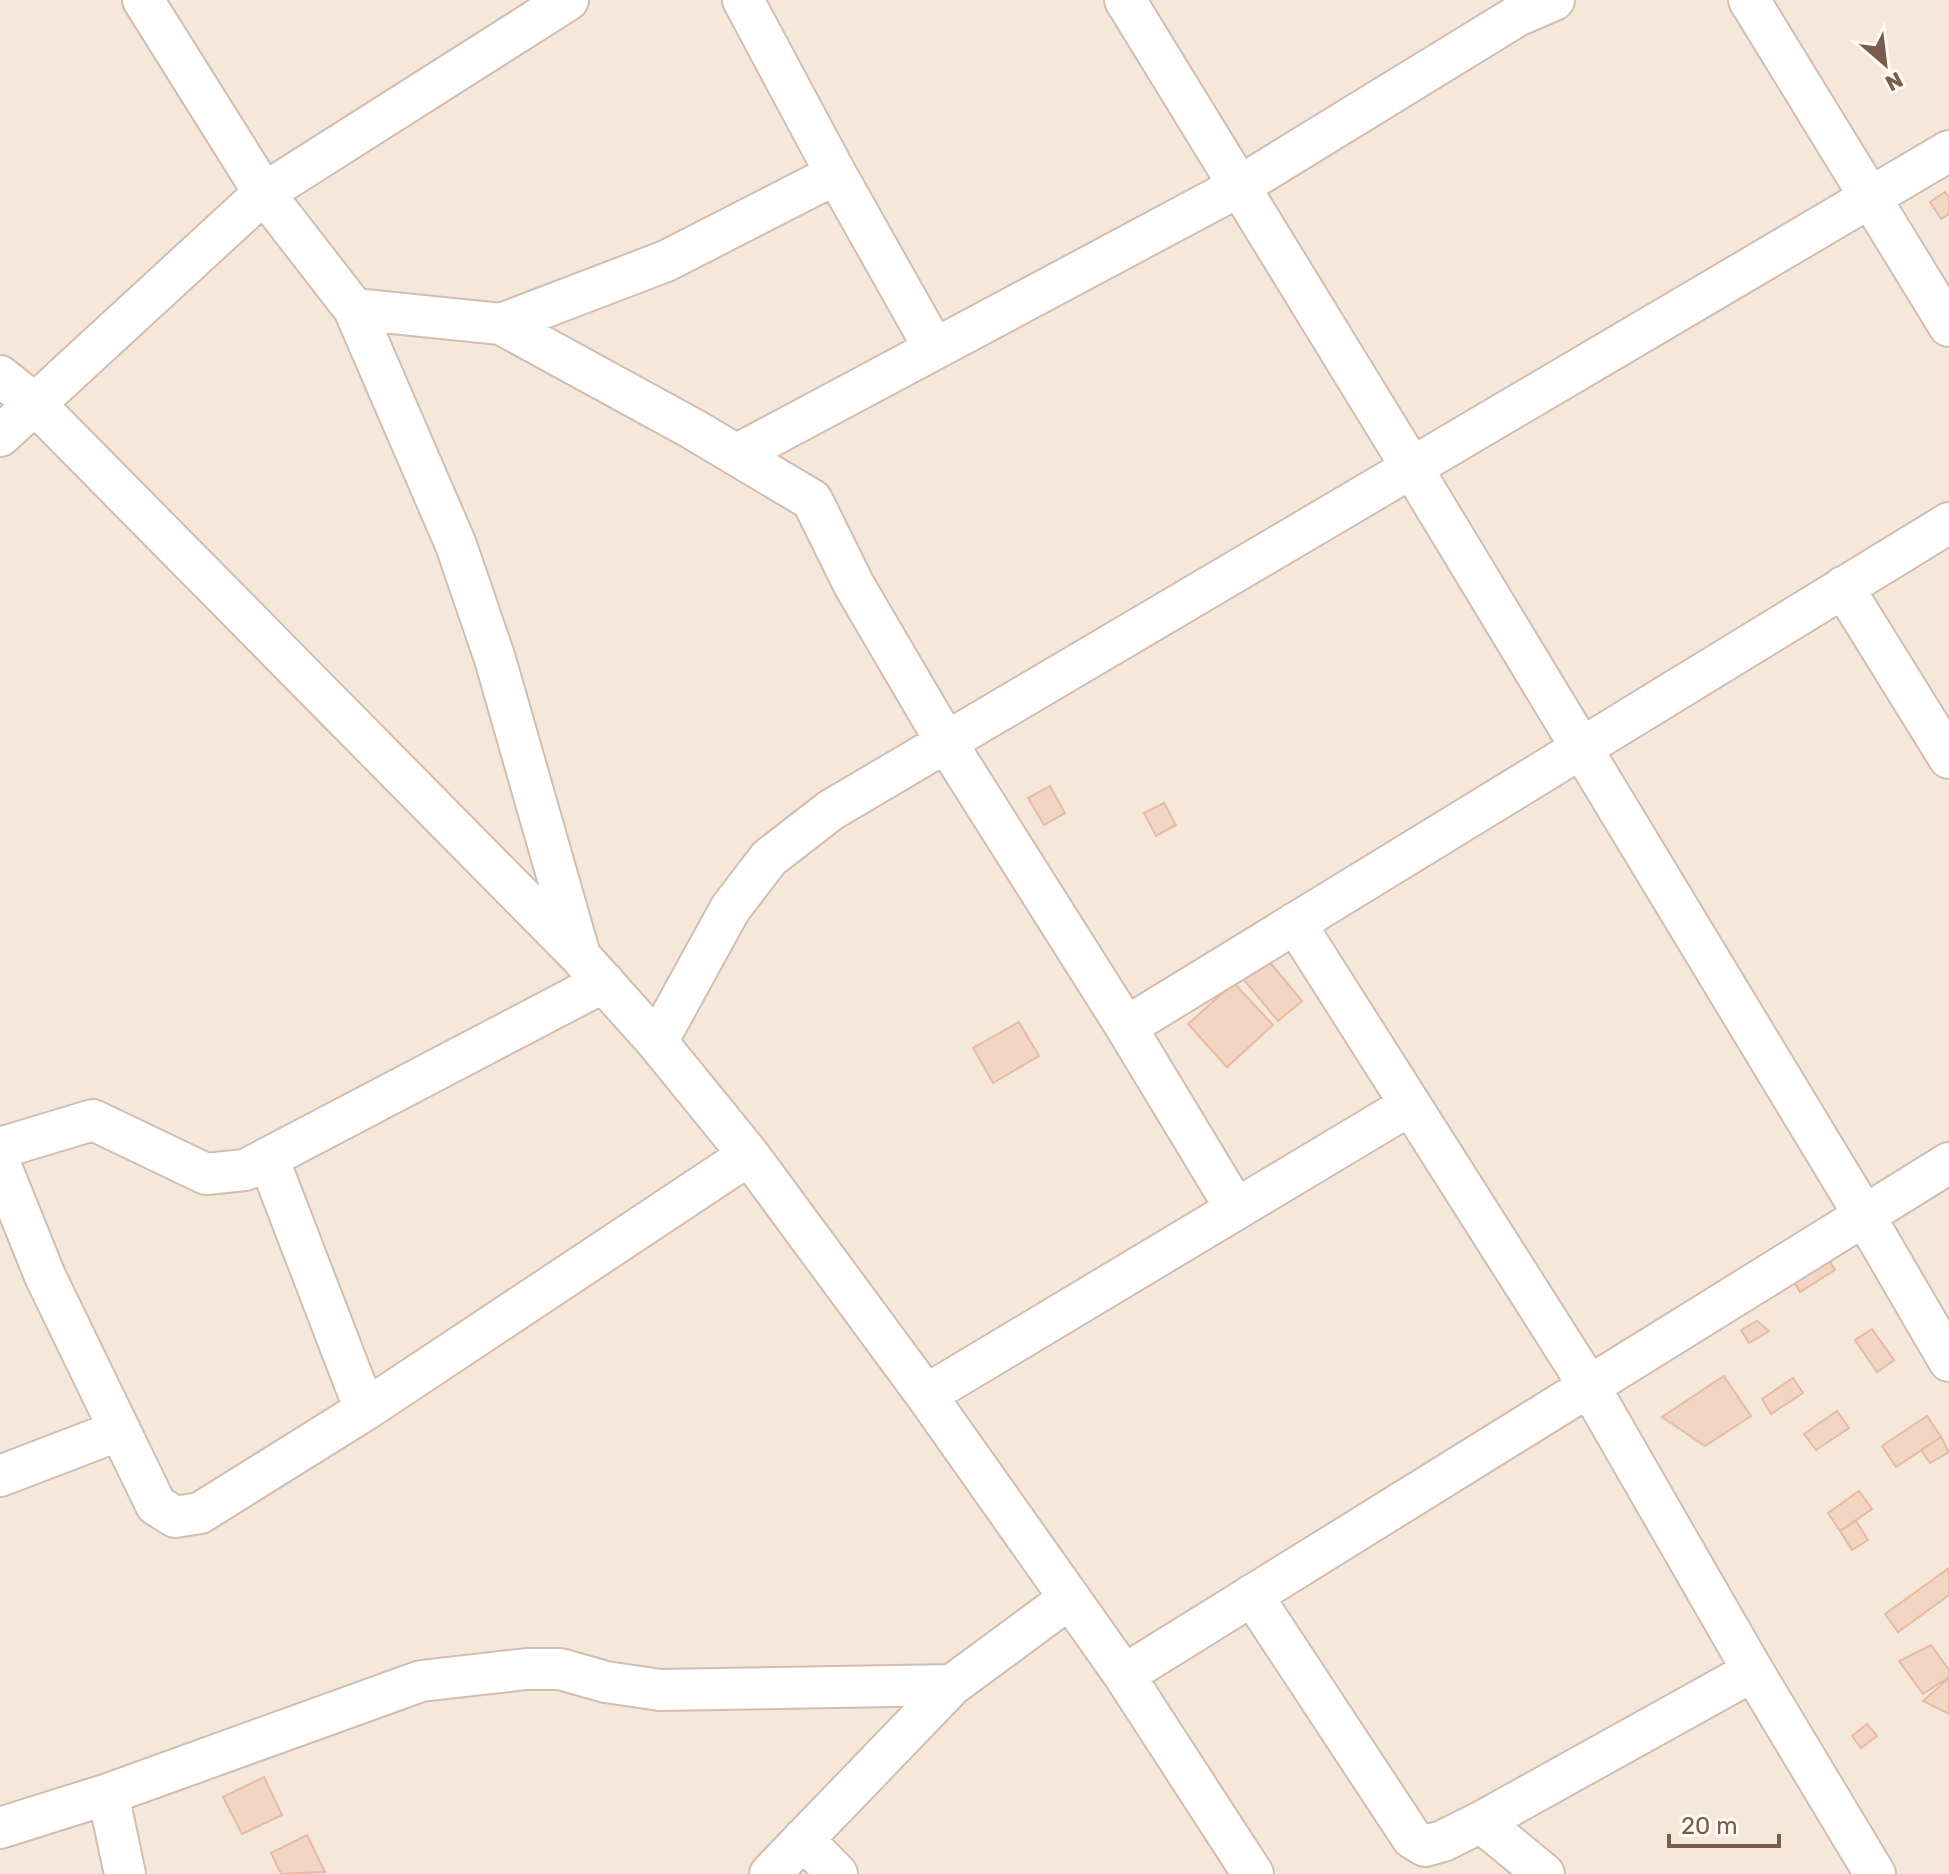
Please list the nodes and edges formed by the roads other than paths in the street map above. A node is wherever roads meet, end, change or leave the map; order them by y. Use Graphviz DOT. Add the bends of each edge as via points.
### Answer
graph roads {
  1 [pos="143,0"];
  2 [pos="568,0"];
  3 [pos="743,0"];
  4 [pos="1125,0"];
  5 [pos="1554,0"];
  6 [pos="1749,0"];
  7 [pos="1512,8"];
  8 [pos="1949,151"];
  9 [pos="836,174"];
  10 [pos="1240,186"];
  11 [pos="264,193"];
  12 [pos="1869,199"];
  13 [pos="354,309"];
  14 [pos="501,324"];
  15 [pos="1949,326"];
  16 [pos="934,348"];
  17 [pos="0,376"];
  18 [pos="35,404"];
  19 [pos="0,436"];
  20 [pos="736,455"];
  21 [pos="1412,468"];
  22 [pos="1949,523"];
  23 [pos="1843,587"];
  24 [pos="946,742"];
  25 [pos="1582,749"];
  26 [pos="1949,758"];
  27 [pos="1295,923"];
  28 [pos="592,969"];
  29 [pos="1126,1027"];
  30 [pos="657,1042"];
  31 [pos="1410,1105"];
  32 [pos="0,1148"];
  33 [pos="749,1155"];
  34 [pos="268,1158"];
  35 [pos="1949,1163"];
  36 [pos="0,1164"];
  37 [pos="1236,1209"];
  38 [pos="1864,1215"];
  39 [pos="1949,1361"];
  40 [pos="1589,1386"];
  41 [pos="926,1395"];
  42 [pos="365,1410"];
  43 [pos="120,1430"];
  44 [pos="0,1476"];
  45 [pos="1252,1595"];
  46 [pos="1070,1598"];
  47 [pos="1753,1671"];
  48 [pos="1124,1675"];
  49 [pos="952,1685"];
  50 [pos="108,1794"];
  51 [pos="1481,1822"];
  52 [pos="0,1828"];
  53 [pos="803,1839"];
  54 [pos="125,1874"];
  55 [pos="770,1874"];
  56 [pos="837,1874"];
  57 [pos="1253,1874"];
  58 [pos="1544,1874"];
  59 [pos="1875,1874"];
  1 -- 11 [label="street"];
  2 -- 11 [label="street"];
  3 -- 9 [label="street"];
  4 -- 10 [label="street"];
  5 -- 7 [label="street"];
  6 -- 12 [label="street"];
  7 -- 10 [label="street"];
  8 -- 12 [label="street"];
  9 -- 14 [label="street" via="666,261"];
  9 -- 16 [label="street"];
  10 -- 16 [label="street"];
  10 -- 21 [label="street"];
  11 -- 13 [label="street"];
  11 -- 18 [label="street"];
  12 -- 15 [label="street"];
  12 -- 21 [label="street"];
  13 -- 14 [label="street"];
  13 -- 28 [label="street" via="456,545"];
  14 -- 20 [label="street"];
  16 -- 20 [label="street"];
  17 -- 18 [label="street"];
  18 -- 19 [label="street"];
  18 -- 28 [label="street"];
  20 -- 24 [label="street" via="812,500 854,585"];
  21 -- 24 [label="street"];
  21 -- 25 [label="street"];
  22 -- 23 [label="street"];
  23 -- 25 [label="street"];
  23 -- 26 [label="street"];
  24 -- 29 [label="street"];
  24 -- 30 [label="street" via="831,810 769,858 730,909"];
  25 -- 27 [label="street"];
  25 -- 38 [label="street"];
  27 -- 29 [label="street"];
  27 -- 31 [label="street"];
  28 -- 30 [label="street"];
  28 -- 34 [label="street"];
  29 -- 37 [label="street"];
  30 -- 33 [label="street"];
  31 -- 37 [label="street"];
  31 -- 40 [label="street"];
  32 -- 34 [label="street" via="93,1120 206,1174 245,1170"];
  33 -- 41 [label="street"];
  33 -- 42 [label="street"];
  34 -- 42 [label="street"];
  35 -- 38 [label="street"];
  36 -- 43 [label="street" via="45,1276"];
  37 -- 41 [label="street"];
  38 -- 39 [label="street"];
  38 -- 40 [label="street"];
  40 -- 45 [label="street"];
  40 -- 47 [label="street"];
  41 -- 46 [label="street"];
  42 -- 43 [label="street" via="200,1513 175,1517 156,1505"];
  43 -- 44 [label="street"];
  45 -- 48 [label="street"];
  45 -- 51 [label="street" via="1412,1838 1425,1846"];
  46 -- 48 [label="street"];
  46 -- 49 [label="street"];
  47 -- 51 [label="street"];
  47 -- 59 [label="street"];
  48 -- 57 [label="street"];
  49 -- 50 [label="street" via="660,1690 560,1669 421,1681"];
  49 -- 53 [label="street"];
  50 -- 52 [label="street"];
  50 -- 54 [label="street"];
  51 -- 58 [label="street"];
  53 -- 55 [label="street"];
  53 -- 56 [label="street"];
}
